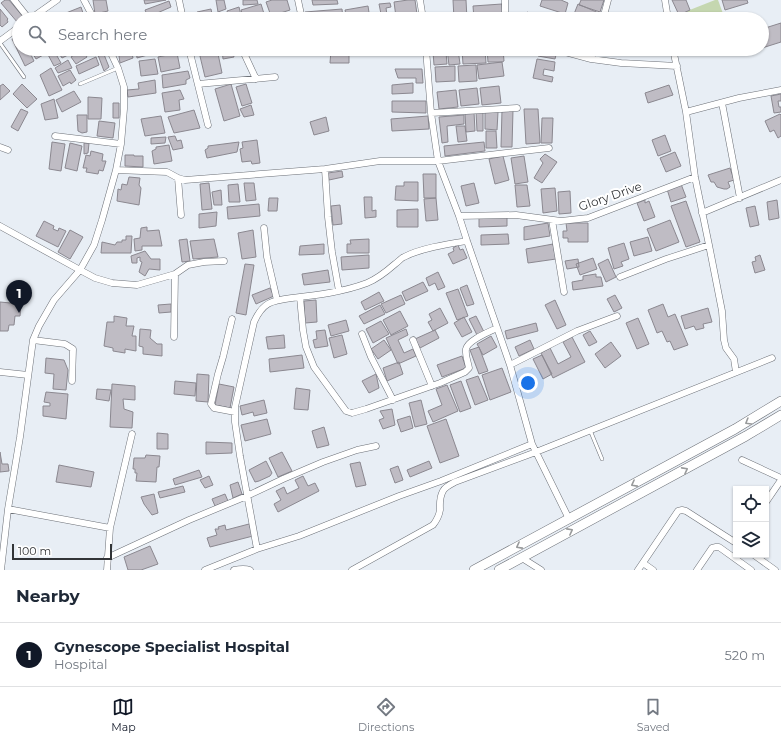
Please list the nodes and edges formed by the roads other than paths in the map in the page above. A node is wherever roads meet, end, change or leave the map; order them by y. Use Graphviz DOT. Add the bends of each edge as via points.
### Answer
graph roads {
  1 [pos="14,0"];
  2 [pos="57,0"];
  3 [pos="84,0"];
  4 [pos="179,0"];
  5 [pos="298,0"];
  6 [pos="420,0"];
  7 [pos="505,0"];
  8 [pos="608,0"];
  9 [pos="665,0"];
  10 [pos="24,12"];
  11 [pos="40,12"];
  12 [pos="90,12"];
  13 [pos="182,12"];
  14 [pos="301,12"];
  15 [pos="422,12"];
  16 [pos="505,12"];
  17 [pos="605,12"];
  18 [pos="667,12"];
  19 [pos="12,33"];
  20 [pos="0,42"];
  21 [pos="112,56"];
  22 [pos="191,56"];
  23 [pos="245,56"];
  24 [pos="427,56"];
  25 [pos="580,56"];
  26 [pos="592,56"];
  27 [pos="675,56"];
  28 [pos="591,59"];
  29 [pos="677,66"];
  30 [pos="118,68"];
  31 [pos="24,77"];
  32 [pos="275,77"];
  33 [pos="256,79"];
  34 [pos="80,84"];
  35 [pos="198,84"];
  36 [pos="781,90"];
  37 [pos="722,102"];
  38 [pos="517,108"];
  39 [pos="686,112"];
  40 [pos="431,113"];
  41 [pos="208,124"];
  42 [pos="55,136"];
  43 [pos="121,144"];
  44 [pos="0,146"];
  45 [pos="549,148"];
  46 [pos="8,150"];
  47 [pos="438,161"];
  48 [pos="325,169"];
  49 [pos="116,170"];
  50 [pos="695,177"];
  51 [pos="178,178"];
  52 [pos="781,180"];
  53 [pos="740,198"];
  54 [pos="702,213"];
  55 [pos="181,215"];
  56 [pos="459,216"];
  57 [pos="552,220"];
  58 [pos="0,226"];
  59 [pos="264,228"];
  60 [pos="467,241"];
  61 [pos="709,245"];
  62 [pos="224,261"];
  63 [pos="80,270"];
  64 [pos="175,274"];
  65 [pos="620,277"];
  66 [pos="339,291"];
  67 [pos="564,292"];
  68 [pos="300,298"];
  69 [pos="278,300"];
  70 [pos="617,316"];
  71 [pos="232,319"];
  72 [pos="497,328"];
  73 [pos="362,334"];
  74 [pos="174,337"];
  75 [pos="34,340"];
  76 [pos="413,340"];
  77 [pos="772,358"];
  78 [pos="510,365"];
  79 [pos="0,372"];
  80 [pos="736,372"];
  81 [pos="28,375"];
  82 [pos="72,381"];
  83 [pos="432,386"];
  84 [pos="393,400"];
  85 [pos="781,402"];
  86 [pos="235,412"];
  87 [pos="781,415"];
  88 [pos="590,430"];
  89 [pos="132,434"];
  90 [pos="532,444"];
  91 [pos="376,446"];
  92 [pos="536,452"];
  93 [pos="602,459"];
  94 [pos="742,460"];
  95 [pos="781,479"];
  96 [pos="247,496"];
  97 [pos="769,497"];
  98 [pos="8,509"];
  99 [pos="569,519"];
  100 [pos="110,528"];
  101 [pos="733,541"];
  102 [pos="257,549"];
  103 [pos="107,558"];
  104 [pos="522,558"];
  105 [pos="758,558"];
  106 [pos="643,563"];
  107 [pos="1,570"];
  108 [pos="107,570"];
  109 [pos="205,570"];
  110 [pos="234,570"];
  111 [pos="250,570"];
  112 [pos="352,570"];
  113 [pos="474,570"];
  114 [pos="499,570"];
  115 [pos="541,570"];
  116 [pos="638,570"];
  117 [pos="654,570"];
  118 [pos="697,570"];
  119 [pos="751,570"];
  120 [pos="776,570"];
  1 -- 10 [label="street"];
  2 -- 11 [label="street"];
  3 -- 12 [label="street"];
  4 -- 13 [label="street"];
  5 -- 14 [label="street"];
  6 -- 15 [label="street"];
  7 -- 16 [label="street"];
  8 -- 17 [label="street"];
  9 -- 18 [label="street"];
  19 -- 20 [label="street"];
  20 -- 31 [label="lane"];
  21 -- 30 [label="street"];
  22 -- 35 [label="street"];
  23 -- 33 [label="street"];
  24 -- 40 [label="street"];
  25 -- 28 [label="street"];
  26 -- 28 [label="street"];
  27 -- 29 [label="street"];
  28 -- 29 [label="street"];
  29 -- 39 [label="street"];
  30 -- 34 [label="lane"];
  30 -- 43 [label="street" via="124,86"];
  32 -- 33 [label="street"];
  33 -- 35 [label="street"];
  35 -- 41 [label="street"];
  36 -- 37 [label="street"];
  37 -- 39 [label="street"];
  37 -- 53 [label="street"];
  38 -- 40 [label="street"];
  39 -- 50 [label="street"];
  40 -- 47 [label="street"];
  42 -- 43 [label="street"];
  43 -- 49 [label="street"];
  44 -- 46 [label="street"];
  45 -- 47 [label="street"];
  47 -- 48 [label="street" via="380,161"];
  47 -- 56 [label="street"];
  48 -- 51 [label="street" via="185,180"];
  48 -- 66 [label="street" via="332,252"];
  49 -- 51 [label="street" via="167,172"];
  49 -- 63 [label="street" via="94,245"];
  50 -- 54 [label="street"];
  50 -- 57 [label="street, Glory Drive" via="588,218"];
  51 -- 55 [label="street"];
  52 -- 53 [label="street"];
  53 -- 54 [label="street"];
  54 -- 61 [label="street"];
  56 -- 57 [label="street, Glory Drive" via="516,215"];
  56 -- 60 [label="street"];
  57 -- 67 [label="street"];
  58 -- 63 [label="street"];
  59 -- 69 [label="street" via="267,257"];
  60 -- 66 [label="street" via="441,245 404,257 369,282"];
  60 -- 72 [label="street"];
  61 -- 65 [label="street"];
  61 -- 80 [label="street" via="722,311 724,340 734,359"];
  62 -- 64 [label="street" via="188,266"];
  63 -- 64 [label="street" via="112,283 137,285"];
  63 -- 75 [label="street" via="54,300"];
  64 -- 74 [label="street"];
  66 -- 68 [label="street"];
  68 -- 69 [label="street"];
  68 -- 84 [label="street" via="306,347 314,367 346,411 352,413"];
  69 -- 86 [label="street" via="266,304 254,322"];
  70 -- 78 [label="street" via="576,331"];
  71 -- 86 [label="street" via="211,404 214,408"];
  72 -- 78 [label="street"];
  72 -- 83 [label="street" via="471,342 466,348 469,368 465,372"];
  73 -- 84 [label="street"];
  75 -- 81 [label="street"];
  75 -- 82 [label="street" via="65,344 74,349"];
  76 -- 83 [label="street"];
  77 -- 80 [label="street"];
  78 -- 90 [label="street"];
  79 -- 81 [label="street"];
  80 -- 88 [label="street"];
  81 -- 98 [label="street"];
  83 -- 84 [label="street"];
  85 -- 99 [label="main road, one-way"];
  86 -- 96 [label="street"];
  104 -- 87 [label="main road, one-way"];
  88 -- 92 [label="street"];
  88 -- 93 [label="lane"];
  89 -- 100 [label="street"];
  90 -- 92 [label="street"];
  90 -- 102 [label="street" via="299,536"];
  91 -- 96 [label="street" via="322,462"];
  92 -- 99 [label="street"];
  92 -- 112 [label="street" via="447,486 440,500 438,518 433,525"];
  94 -- 95 [label="street"];
  95 -- 97 [label="street"];
  96 -- 102 [label="street"];
  96 -- 103 [label="street"];
  98 -- 100 [label="street"];
  98 -- 107 [label="street"];
  99 -- 113 [label="main road, one-way"];
  100 -- 103 [label="street"];
  101 -- 106 [label="street" via="682,510 678,511"];
  102 -- 109 [label="street"];
  103 -- 108 [label="street"];
  104 -- 114 [label="main road"];
  104 -- 115 [label="street"];
  105 -- 120 [label="street"];
  106 -- 116 [label="street"];
  106 -- 117 [label="street"];
  110 -- 111 [label="street"];
  118 -- 119 [label="street" via="716,546"];
}
